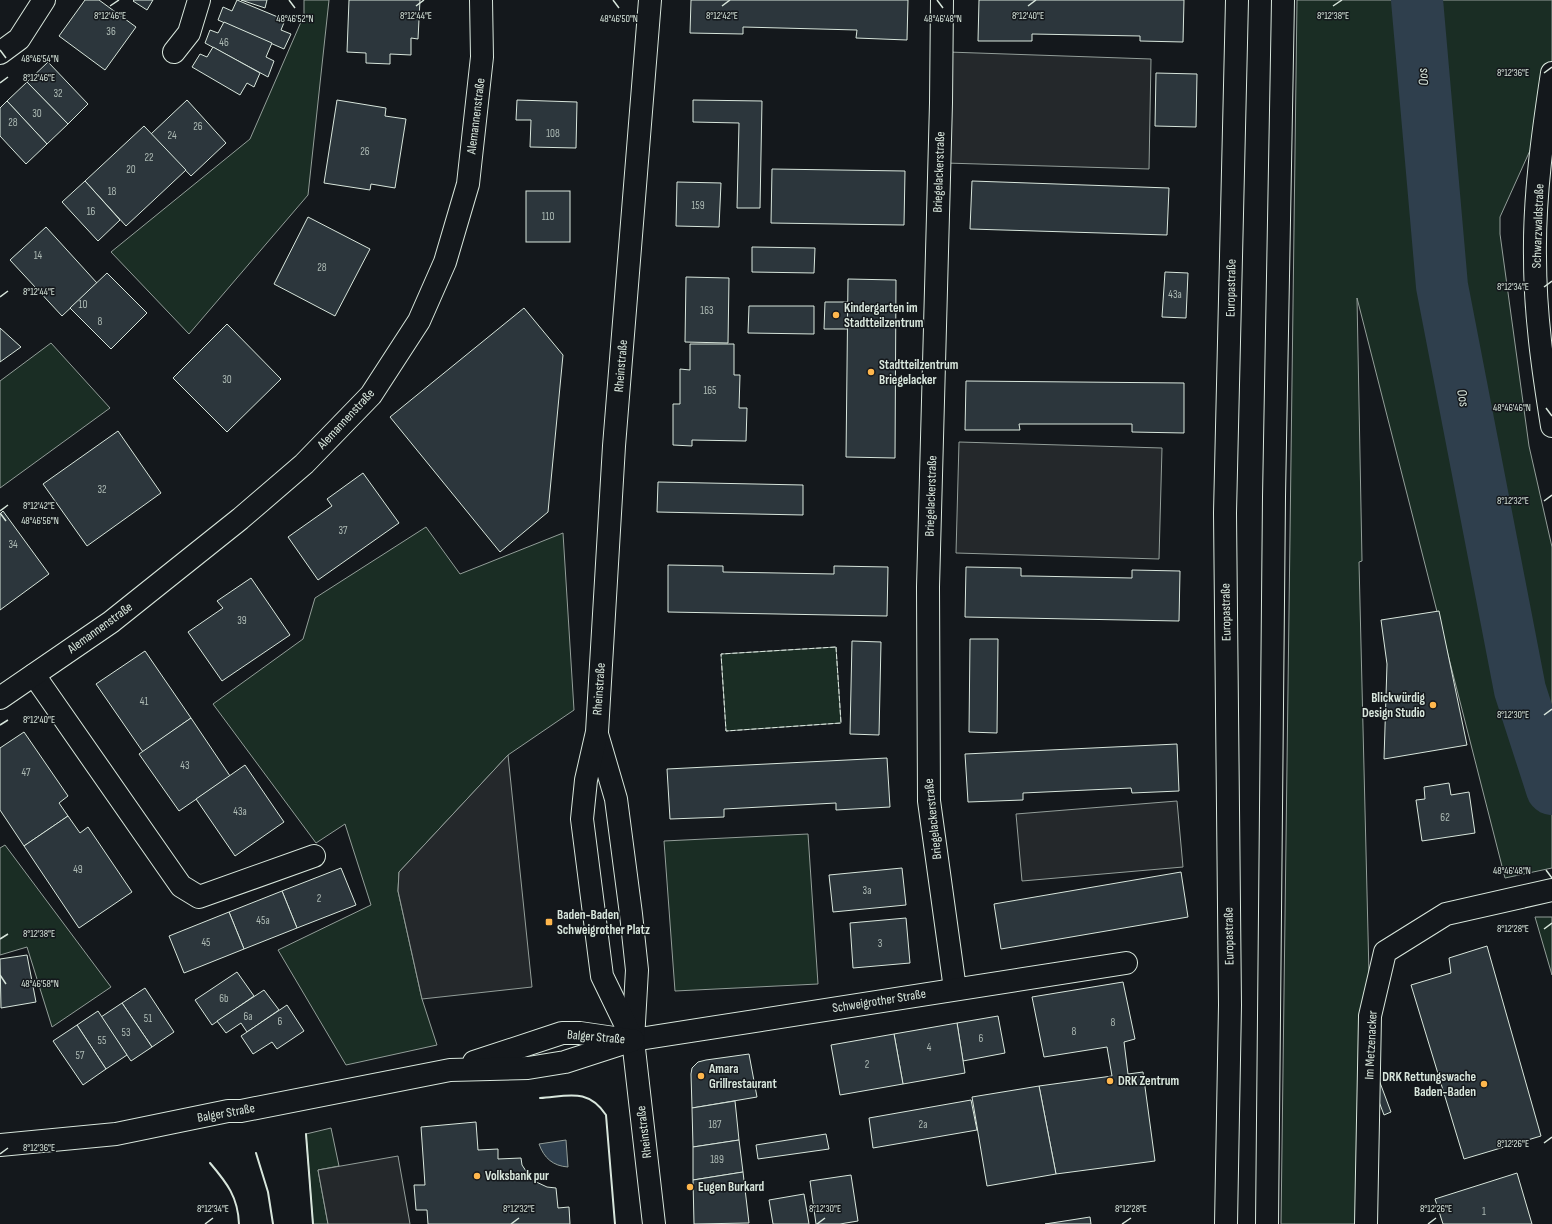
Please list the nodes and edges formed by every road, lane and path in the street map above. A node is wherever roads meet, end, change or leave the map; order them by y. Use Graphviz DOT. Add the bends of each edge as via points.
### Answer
graph roads {
  1 [pos="44,0"];
  2 [pos="199,0"];
  3 [pos="480,0"];
  4 [pos="650,0"];
  5 [pos="942,0"];
  6 [pos="1237,0"];
  7 [pos="1283,0"];
  8 [pos="174,52"];
  9 [pos="0,53"];
  10 [pos="1552,73"];
  11 [pos="1549,115"];
  12 [pos="1552,426"];
  13 [pos="34,675"];
  14 [pos="0,698"];
  15 [pos="597,732"];
  16 [pos="314,856"];
  17 [pos="1552,890"];
  18 [pos="1126,963"];
  19 [pos="955,989"];
  20 [pos="633,1040"];
  21 [pos="450,1070"];
  22 [pos="0,1146"];
  23 [pos="654,1224"];
  24 [pos="1226,1224"];
  25 [pos="1267,1224"];
  26 [pos="1366,1224"];
  1 -- 9 [label="street" via="19,39"];
  2 -- 8 [label="street" via="189,33"];
  3 -- 13 [label="street, Alemannenstraße" via="482,57 468,184 445,262 419,321 370,395 304,464 240,519 111,622"];
  4 -- 15 [label="street, Rheinstraße" via="614,446"];
  5 -- 19 [label="street, Briegelackerstraße" via="928,587 929,801"];
  6 -- 24 [label="street, Europastraße" via="1225,513 1230,1005"];
  7 -- 25 [label="street" via="1274,497"];
  10 -- 11 [label="street, Schwarzwaldstraße"];
  11 -- 12 [label="street, Schwarzwaldstraße" via="1538,191 1535,257 1540,346"];
  13 -- 14 [label="street, Alemannenstraße"];
  13 -- 16 [label="street" via="180,886 199,897"];
  15 -- 20 [label="street, Rheinstraße" via="616,799 631,914 637,970"];
  15 -- 20 [label="street, Rheinstraße" via="586,780 582,819 592,909 602,976"];
  17 -- 26 [label="street, Im Metzenacker" via="1446,914 1385,952 1370,1016"];
  18 -- 19 [label="street, Schweigrother Straße"];
  19 -- 20 [label="street, Schweigrother Straße"];
  20 -- 21 [label="street, Balger Straße" via="565,1062 528,1068"];
  20 -- 21 [label="street, Balger Straße" via="562,1033"];
  20 -- 23 [label="street, Rheinstraße"];
  21 -- 22 [label="street, Balger Straße" via="116,1134"];
}
